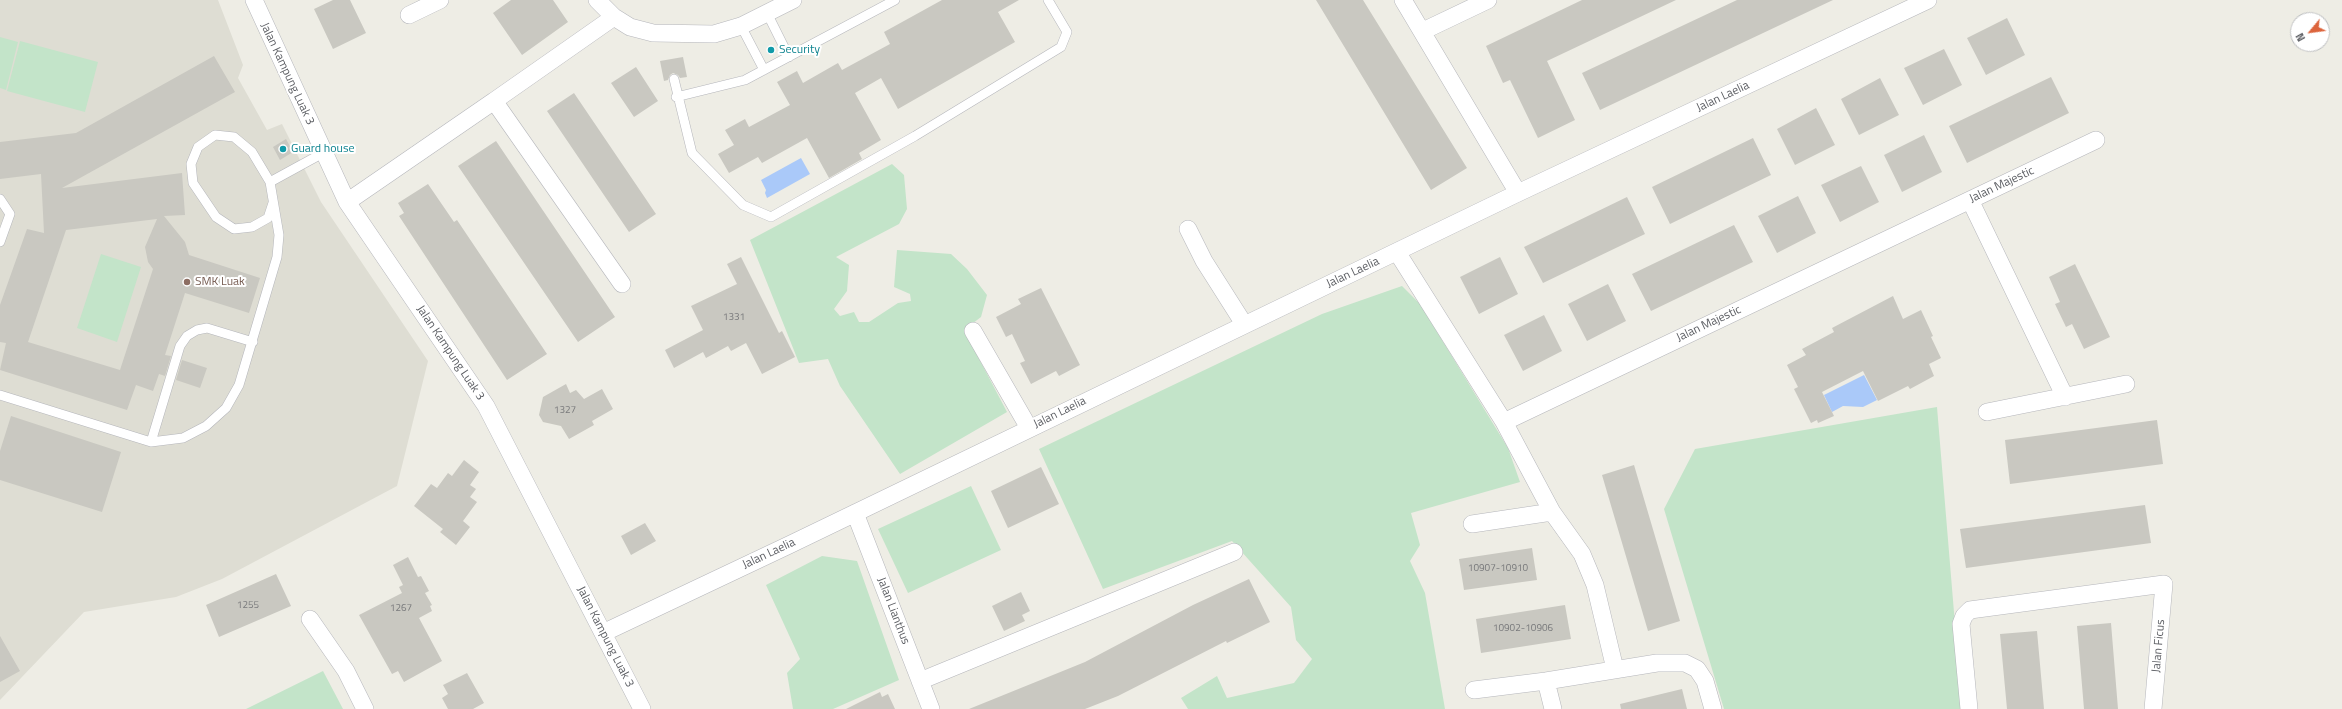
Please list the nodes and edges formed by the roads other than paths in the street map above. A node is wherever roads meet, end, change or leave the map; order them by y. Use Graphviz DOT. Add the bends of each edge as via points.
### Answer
graph roads {
  1 [pos="254,0"];
  2 [pos="440,0"];
  3 [pos="597,0"];
  4 [pos="793,0"];
  5 [pos="895,0"];
  6 [pos="1048,0"];
  7 [pos="1403,0"];
  8 [pos="1488,0"];
  9 [pos="1928,0"];
  10 [pos="767,13"];
  11 [pos="409,15"];
  12 [pos="614,17"];
  13 [pos="741,26"];
  14 [pos="1423,31"];
  15 [pos="788,57"];
  16 [pos="764,70"];
  17 [pos="674,79"];
  18 [pos="676,97"];
  19 [pos="494,101"];
  20 [pos="2096,140"];
  21 [pos="324,153"];
  22 [pos="270,182"];
  23 [pos="1518,193"];
  24 [pos="0,199"];
  25 [pos="1970,200"];
  26 [pos="274,202"];
  27 [pos="347,202"];
  28 [pos="1188,229"];
  29 [pos="0,242"];
  30 [pos="1397,252"];
  31 [pos="622,284"];
  32 [pos="1244,324"];
  33 [pos="973,331"];
  34 [pos="253,342"];
  35 [pos="2126,384"];
  36 [pos="0,395"];
  37 [pos="2065,397"];
  38 [pos="1987,412"];
  39 [pos="1504,422"];
  40 [pos="1029,428"];
  41 [pos="151,442"];
  42 [pos="1552,512"];
  43 [pos="855,513"];
  44 [pos="1472,524"];
  45 [pos="1234,552"];
  46 [pos="310,619"];
  47 [pos="603,632"];
  48 [pos="1615,669"];
  49 [pos="920,681"];
  50 [pos="1546,681"];
  51 [pos="1474,690"];
  52 [pos="364,709"];
  53 [pos="642,709"];
  54 [pos="931,709"];
  55 [pos="1553,709"];
  56 [pos="1713,709"];
  57 [pos="1969,709"];
  58 [pos="2153,709"];
  1 -- 21 [label="street, Jalan Kampung Luak 3"];
  2 -- 11 [label="street"];
  3 -- 12 [label="street"];
  4 -- 10 [label="street"];
  5 -- 15 [label="lane"];
  6 -- 18 [label="lane" via="1067,32 1061,47 915,136 771,216 743,205 692,153"];
  7 -- 14 [label="street"];
  8 -- 14 [label="street"];
  9 -- 23 [label="street, Jalan Laelia"];
  10 -- 13 [label="street"];
  10 -- 15 [label="lane"];
  12 -- 13 [label="street" via="630,27 653,33 714,34"];
  12 -- 19 [label="street"];
  13 -- 16 [label="lane"];
  14 -- 23 [label="street"];
  15 -- 16 [label="lane"];
  16 -- 18 [label="lane" via="745,80"];
  17 -- 18 [label="lane"];
  19 -- 27 [label="street"];
  19 -- 31 [label="street"];
  20 -- 25 [label="street, Jalan Majestic"];
  21 -- 22 [label="lane"];
  21 -- 27 [label="street, Jalan Kampung Luak 3"];
  22 -- 26 [label="lane"];
  22 -- 26 [label="lane" via="252,152 234,137 215,135 198,147 191,164 193,183 204,200 216,217 234,229 252,228 268,218"];
  23 -- 30 [label="street, Jalan Laelia"];
  24 -- 29 [label="lane" via="10,214"];
  25 -- 37 [label="street"];
  25 -- 39 [label="street, Jalan Majestic"];
  26 -- 34 [label="lane" via="279,235 278,257"];
  27 -- 47 [label="street, Jalan Kampung Luak 3" via="486,406"];
  28 -- 32 [label="street" via="1204,261"];
  30 -- 32 [label="street, Jalan Laelia"];
  30 -- 39 [label="street"];
  32 -- 40 [label="street, Jalan Laelia"];
  33 -- 40 [label="street"];
  34 -- 41 [label="lane" via="239,385 226,408 206,426 183,438"];
  34 -- 41 [label="lane" via="207,328 187,336 180,346"];
  35 -- 37 [label="street"];
  36 -- 41 [label="lane"];
  37 -- 38 [label="street"];
  39 -- 42 [label="street"];
  40 -- 43 [label="street, Jalan Laelia"];
  42 -- 44 [label="street"];
  42 -- 48 [label="street" via="1582,554 1595,586"];
  43 -- 47 [label="street, Jalan Laelia"];
  43 -- 49 [label="street, Jalan Lianthus"];
  45 -- 49 [label="street"];
  46 -- 52 [label="street" via="346,671"];
  47 -- 53 [label="street, Jalan Kampung Luak 3"];
  48 -- 50 [label="street"];
  48 -- 56 [label="street" via="1657,663 1685,663 1697,669 1705,681"];
  49 -- 54 [label="street, Jalan Lianthus"];
  50 -- 51 [label="street"];
  50 -- 55 [label="street"];
  57 -- 58 [label="street, Jalan Ficus" via="1961,624 1970,610 2164,584"];
}
